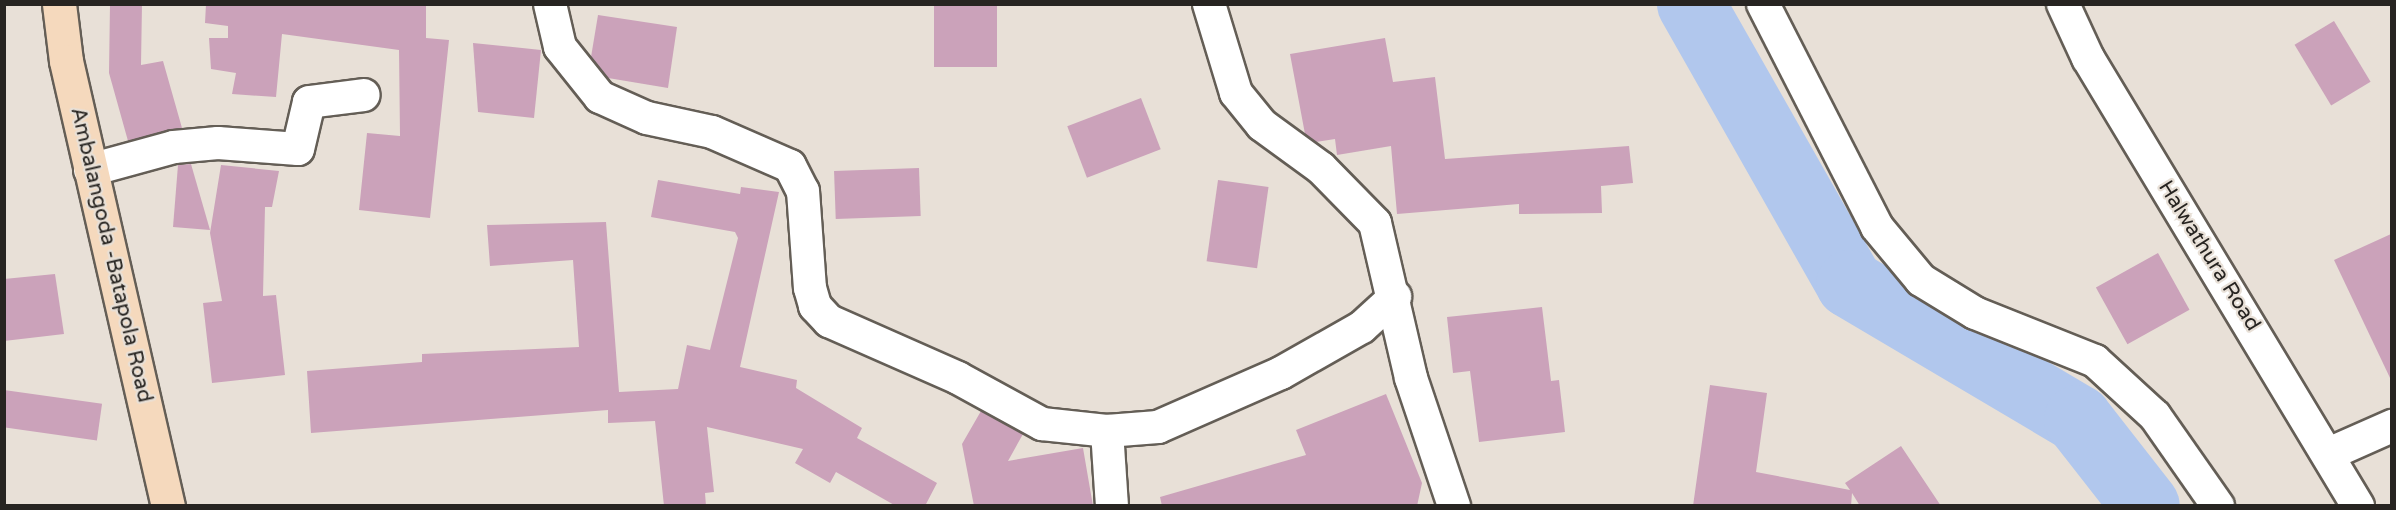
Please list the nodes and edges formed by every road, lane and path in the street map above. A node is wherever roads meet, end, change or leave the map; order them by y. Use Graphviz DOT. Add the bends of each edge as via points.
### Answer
graph roads {
  1 [pos="59,4"];
  2 [pos="550,4"];
  3 [pos="1209,4"];
  4 [pos="1763,4"];
  5 [pos="2063,4"];
  6 [pos="364,95"];
  7 [pos="90,170"];
  8 [pos="1395,297"];
  9 [pos="2391,426"];
  10 [pos="1107,431"];
  11 [pos="2331,453"];
  12 [pos="168,506"];
  13 [pos="1112,506"];
  14 [pos="1454,506"];
  15 [pos="2218,506"];
  16 [pos="2358,506"];
  1 -- 7 [label="main road, Ambalangoda -Batapola Road"];
  2 -- 10 [label="street" via="560,47 600,97 647,118 712,132 790,166 803,191 813,297 829,321 958,378 1042,424"];
  3 -- 8 [label="street" via="1236,93 1262,125 1321,168 1375,224"];
  4 -- 15 [label="street" via="1877,227 1921,280 1975,313 2095,362 2155,416"];
  5 -- 11 [label="street, Halwathura Road" via="2088,58"];
  6 -- 7 [label="street" via="309,102 298,149 218,143 174,147"];
  7 -- 12 [label="main road, Ambalangoda -Batapola Road"];
  8 -- 10 [label="street" via="1362,327 1204,410 1158,427"];
  8 -- 14 [label="street" via="1411,378"];
  9 -- 11 [label="street"];
  10 -- 13 [label="street"];
  11 -- 16 [label="street, Halwathura Road"];
}
